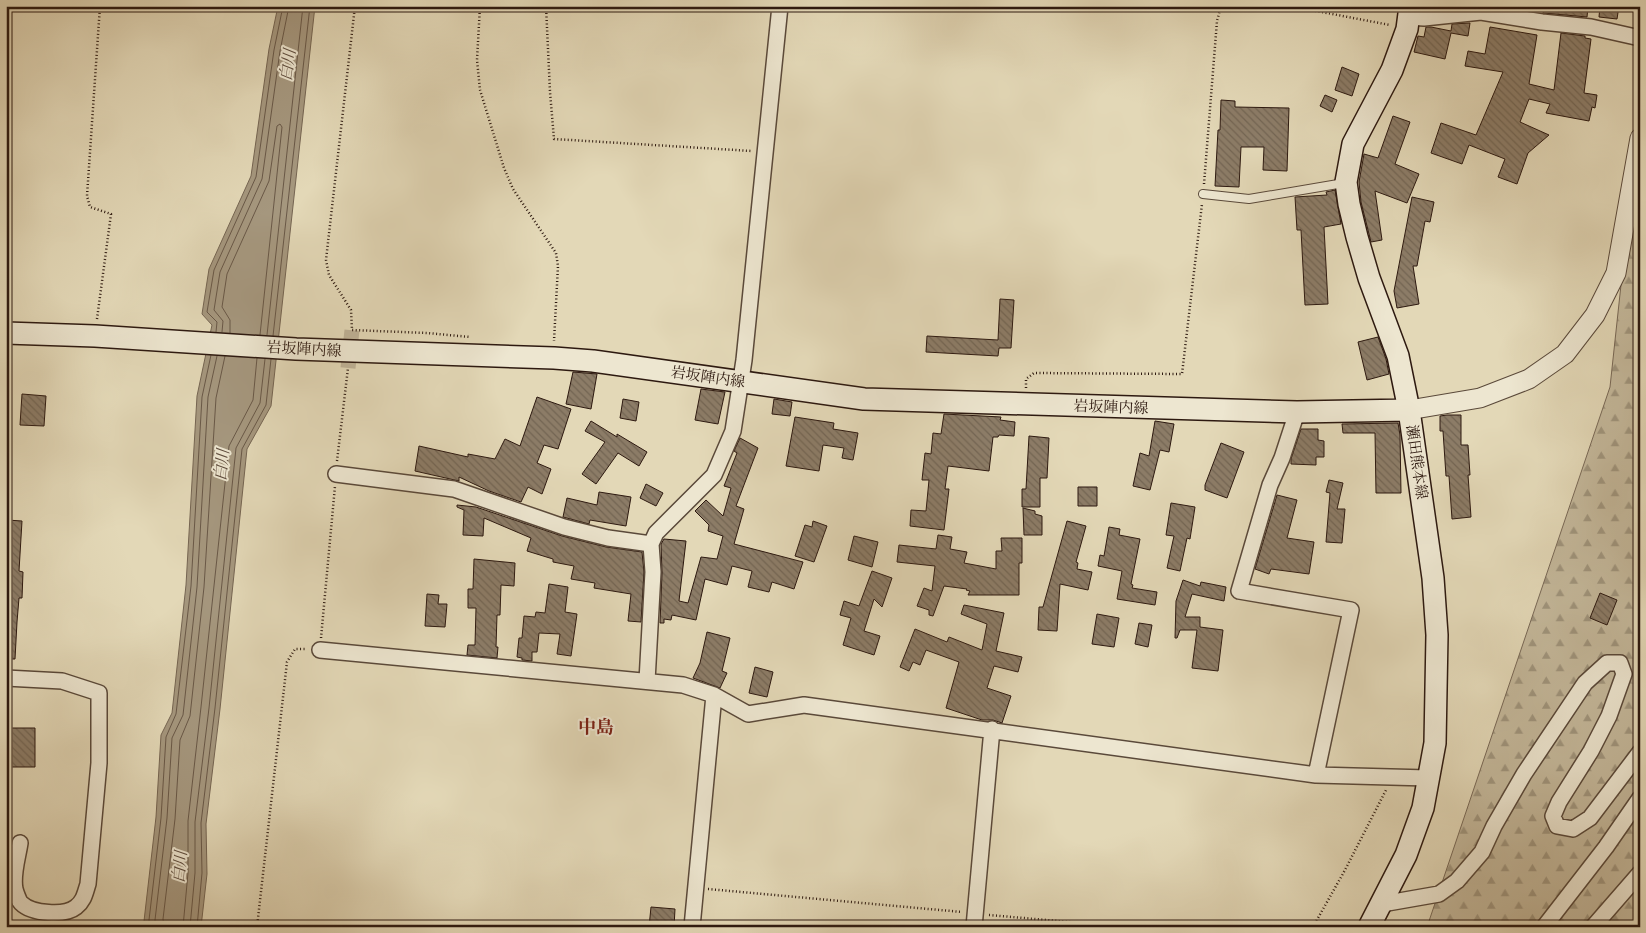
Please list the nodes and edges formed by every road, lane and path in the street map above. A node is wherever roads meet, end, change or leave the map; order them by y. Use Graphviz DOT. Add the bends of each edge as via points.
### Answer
graph roads {
  1 [pos="100,6"];
  2 [pos="355,6"];
  3 [pos="480,6"];
  4 [pos="546,6"];
  5 [pos="780,6"];
  6 [pos="1221,6"];
  7 [pos="1256,6"];
  8 [pos="1408,17"];
  9 [pos="1640,38"];
  10 [pos="1640,138"];
  11 [pos="765,152"];
  12 [pos="1346,182"];
  13 [pos="1203,194"];
  14 [pos="352,330"];
  15 [pos="6,333"];
  16 [pos="95,336"];
  17 [pos="553,343"];
  18 [pos="348,368"];
  19 [pos="740,382"];
  20 [pos="1026,404"];
  21 [pos="1409,410"];
  22 [pos="1297,412"];
  23 [pos="336,474"];
  24 [pos="651,544"];
  25 [pos="320,650"];
  26 [pos="6,678"];
  27 [pos="647,681"];
  28 [pos="714,695"];
  29 [pos="992,729"];
  30 [pos="1640,752"];
  31 [pos="1316,775"];
  32 [pos="1393,778"];
  33 [pos="1428,778"];
  34 [pos="1640,798"];
  35 [pos="20,843"];
  36 [pos="1640,873"];
  37 [pos="696,887"];
  38 [pos="1382,904"];
  39 [pos="974,920"];
  40 [pos="257,927"];
  41 [pos="692,927"];
  42 [pos="1128,927"];
  43 [pos="1313,927"];
  44 [pos="1369,927"];
  45 [pos="1544,927"];
  46 [pos="1593,927"];
  1 -- 16 [label="path" via="87,196 90,207 111,214"];
  2 -- 14 [label="path" via="326,260 329,275 351,310"];
  3 -- 17 [label="path" via="477,60 480,90 504,168 513,189 556,253"];
  4 -- 11 [label="path" via="554,139"];
  5 -- 11 [label="street"];
  6 -- 13 [label="path" via="1217,21"];
  7 -- 8 [label="path"];
  8 -- 9 [label="street" via="1481,12"];
  8 -- 12 [label="main road, 瀬田熊本線" via="1392,70 1352,144"];
  10 -- 21 [label="street" via="1616,273 1596,316 1565,354 1529,379 1480,398"];
  11 -- 19 [label="street"];
  12 -- 13 [label="lane" via="1249,199"];
  12 -- 21 [label="main road, 瀬田熊本線" via="1357,237 1398,356"];
  13 -- 20 [label="path" via="1182,374 1034,374 1026,379"];
  15 -- 16 [label="main road, 岩坂陣内線"];
  16 -- 19 [label="main road, 岩坂陣内線" via="296,349 573,360"];
  18 -- 23 [label="path"];
  19 -- 20 [label="main road, 岩坂陣内線" via="864,399"];
  19 -- 24 [label="street" via="732,431 714,475 656,533"];
  20 -- 22 [label="main road, 岩坂陣内線"];
  21 -- 22 [label="main road, 岩坂陣内線"];
  21 -- 33 [label="main road, 瀬田熊本線" via="1437,635 1435,744"];
  22 -- 31 [label="street" via="1270,485 1239,591 1351,610"];
  23 -- 24 [label="street" via="454,489 564,526 608,538"];
  23 -- 25 [label="path"];
  24 -- 27 [label="street" via="653,572"];
  25 -- 27 [label="street"];
  25 -- 40 [label="path" via="295,649 287,662"];
  26 -- 35 [label="street" via="62,681 99,693 99,763 88,884 83,901 74,909 57,914 32,910 21,903 15,889"];
  27 -- 28 [label="street" via="683,685"];
  28 -- 29 [label="street" via="748,714 804,705"];
  28 -- 37 [label="street"];
  29 -- 31 [label="street"];
  29 -- 39 [label="street"];
  30 -- 38 [label="street" via="1590,818 1573,829 1557,826 1554,816 1559,802 1591,751 1621,684 1624,674 1620,663 1607,664 1585,683 1524,774 1482,852 1457,881 1439,894"];
  31 -- 32 [label="street"];
  32 -- 33 [label="street"];
  32 -- 43 [label="path"];
  33 -- 38 [label="main road, 瀬田熊本線" via="1423,808 1406,855"];
  34 -- 45 [label="street"];
  36 -- 46 [label="street"];
  37 -- 39 [label="path"];
  37 -- 41 [label="street"];
  38 -- 44 [label="main road, 瀬田熊本線"];
  39 -- 42 [label="path"];
}
